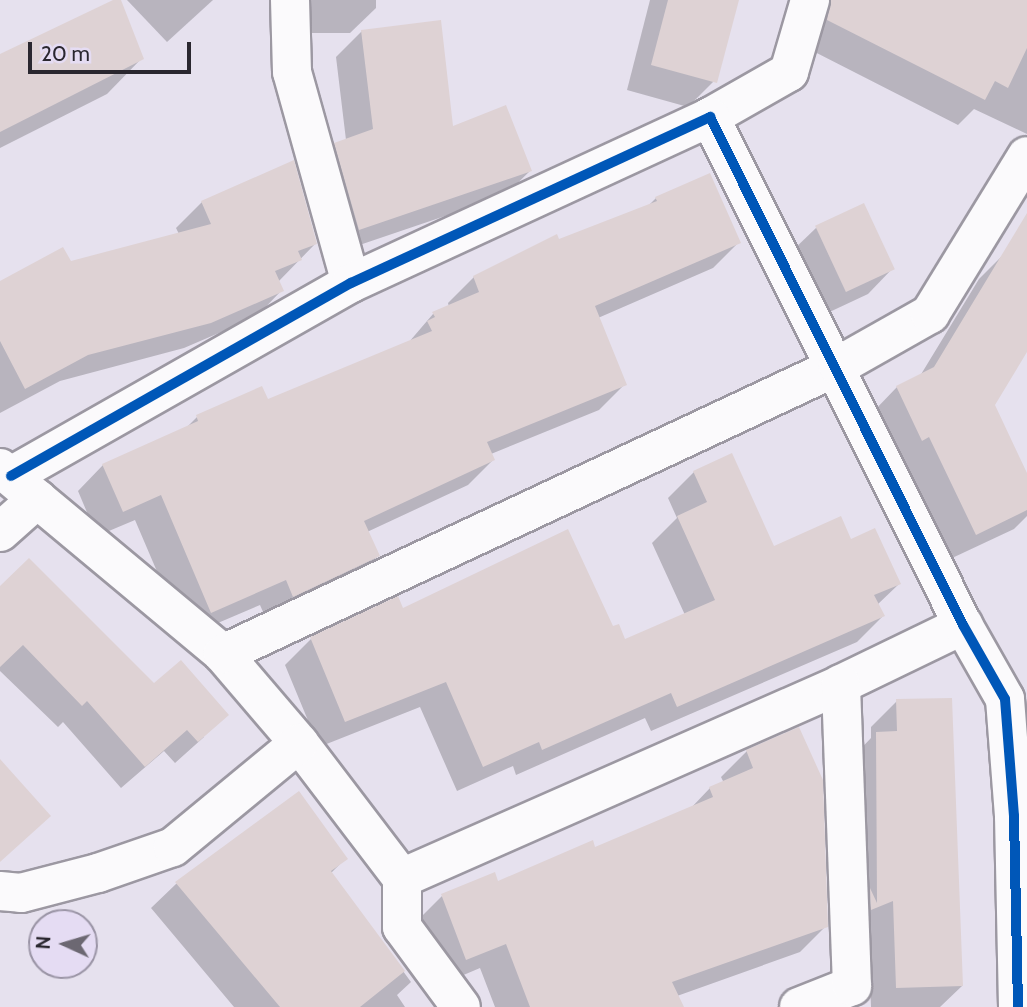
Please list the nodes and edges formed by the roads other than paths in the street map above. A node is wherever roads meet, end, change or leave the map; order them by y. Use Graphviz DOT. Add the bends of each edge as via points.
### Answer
graph roads {
  1 [pos="290,0"];
  2 [pos="810,0"];
  3 [pos="709,117"];
  4 [pos="1027,156"];
  5 [pos="351,283"];
  6 [pos="838,366"];
  7 [pos="16,481"];
  8 [pos="0,532"];
  9 [pos="963,625"];
  10 [pos="223,654"];
  11 [pos="841,684"];
  12 [pos="299,743"];
  13 [pos="1021,802"];
  14 [pos="402,878"];
  15 [pos="0,891"];
  16 [pos="461,1007"];
  17 [pos="799,1007"];
  18 [pos="1018,1007"];
  1 -- 5 [label="street" via="292,72"];
  2 -- 3 [label="street" via="789,72"];
  3 -- 5 [label="street"];
  3 -- 6 [label="street"];
  4 -- 6 [label="street" via="930,313"];
  5 -- 7 [label="street"];
  6 -- 9 [label="street"];
  6 -- 10 [label="street"];
  7 -- 8 [label="street"];
  7 -- 10 [label="street"];
  9 -- 11 [label="street"];
  9 -- 13 [label="street" via="1005,699"];
  10 -- 12 [label="street"];
  11 -- 14 [label="street"];
  11 -- 17 [label="street" via="852,986"];
  12 -- 14 [label="street"];
  12 -- 15 [label="street" via="173,847 20,893"];
  13 -- 18 [label="street"];
  14 -- 16 [label="street" via="402,927"];
}
